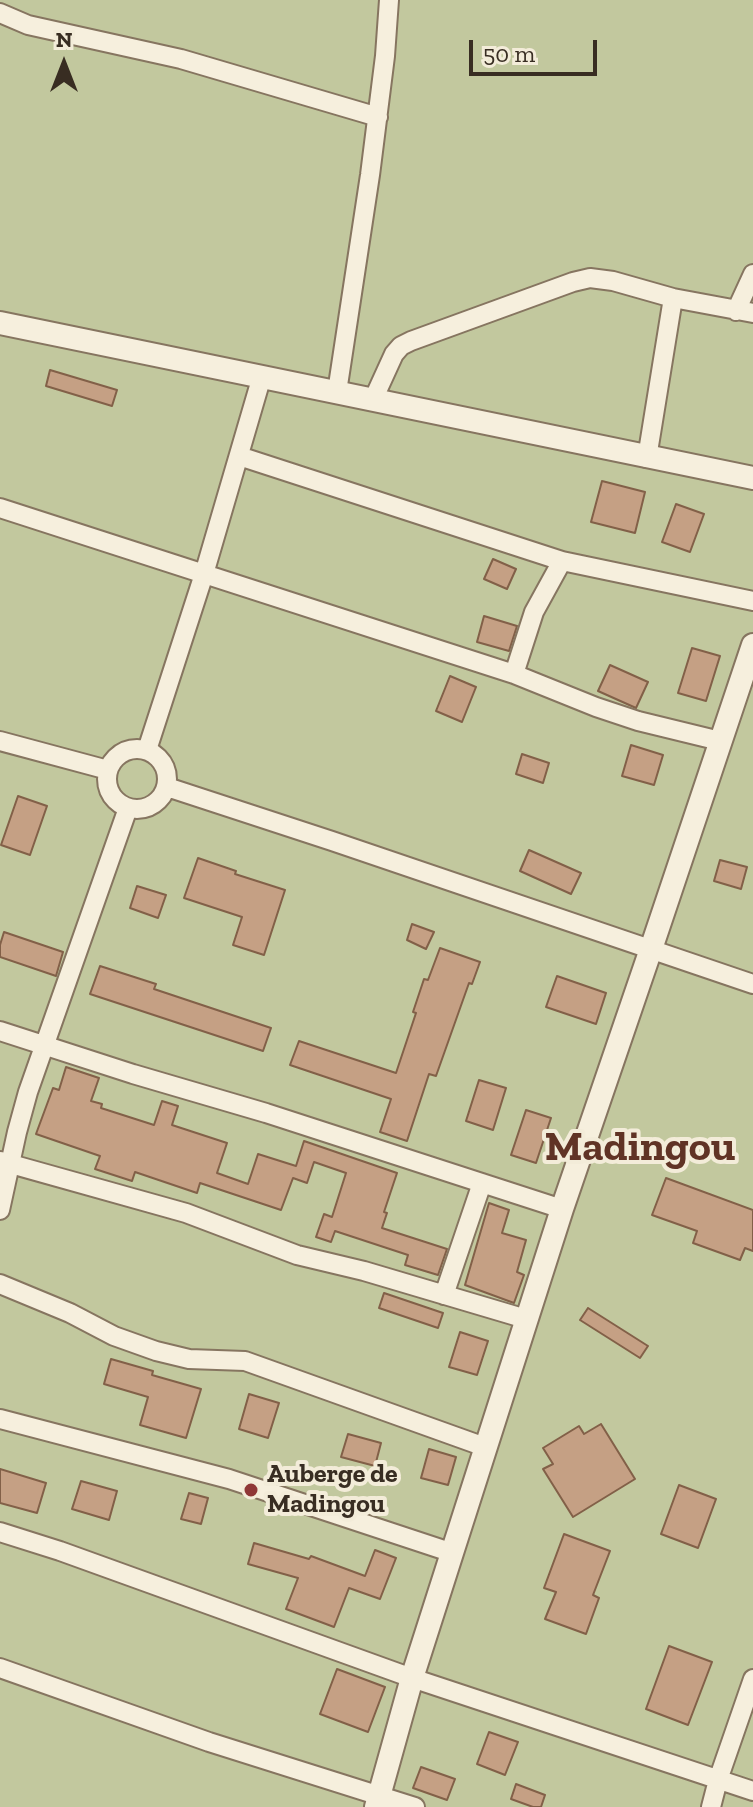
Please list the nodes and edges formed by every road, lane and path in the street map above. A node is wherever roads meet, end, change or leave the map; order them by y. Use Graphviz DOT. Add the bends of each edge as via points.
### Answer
graph roads {
  1 [pos="391,2"];
  2 [pos="0,13"];
  3 [pos="378,117"];
  4 [pos="753,274"];
  5 [pos="673,298"];
  6 [pos="745,312"];
  7 [pos="0,323"];
  8 [pos="262,376"];
  9 [pos="337,392"];
  10 [pos="373,400"];
  11 [pos="239,456"];
  12 [pos="647,458"];
  13 [pos="753,478"];
  14 [pos="0,508"];
  15 [pos="562,561"];
  16 [pos="204,574"];
  17 [pos="753,601"];
  18 [pos="753,645"];
  19 [pos="514,674"];
  20 [pos="0,741"];
  21 [pos="720,741"];
  22 [pos="147,750"];
  23 [pos="108,770"];
  24 [pos="167,787"];
  25 [pos="128,808"];
  26 [pos="651,949"];
  27 [pos="753,984"];
  28 [pos="0,1031"];
  29 [pos="44,1045"];
  30 [pos="5,1163"];
  31 [pos="482,1183"];
  32 [pos="562,1209"];
  33 [pos="0,1210"];
  34 [pos="0,1284"];
  35 [pos="444,1295"];
  36 [pos="526,1319"];
  37 [pos="0,1419"];
  38 [pos="485,1447"];
  39 [pos="0,1532"];
  40 [pos="453,1553"];
  41 [pos="0,1668"];
  42 [pos="412,1678"];
  43 [pos="753,1679"];
  44 [pos="718,1780"];
  45 [pos="753,1791"];
  46 [pos="377,1802"];
  47 [pos="415,1807"];
  48 [pos="711,1807"];
  1 -- 3 [label="street"];
  2 -- 3 [label="street" via="28,25 181,59"];
  3 -- 9 [label="street"];
  4 -- 6 [label="street"];
  5 -- 6 [label="street"];
  5 -- 10 [label="street" via="613,281 573,282 401,346"];
  5 -- 12 [label="street"];
  7 -- 8 [label="street"];
  8 -- 9 [label="street"];
  8 -- 11 [label="street"];
  9 -- 10 [label="street"];
  10 -- 12 [label="street"];
  11 -- 15 [label="street"];
  11 -- 16 [label="street"];
  12 -- 13 [label="street"];
  14 -- 16 [label="street"];
  15 -- 17 [label="street"];
  15 -- 19 [label="street" via="534,612"];
  16 -- 19 [label="street"];
  16 -- 22 [label="street"];
  18 -- 21 [label="street"];
  19 -- 21 [label="street" via="638,721"];
  20 -- 23 [label="street"];
  21 -- 26 [label="street"];
  22 -- 23 [label="street" via="119,754"];
  22 -- 24 [label="street" via="165,765"];
  23 -- 25 [label="street" via="108,788"];
  24 -- 25 [label="street" via="152,805"];
  24 -- 26 [label="street"];
  25 -- 29 [label="street"];
  26 -- 27 [label="street"];
  26 -- 32 [label="street"];
  28 -- 29 [label="street"];
  29 -- 30 [label="street"];
  29 -- 31 [label="street"];
  30 -- 33 [label="street"];
  30 -- 35 [label="street" via="186,1213 297,1255"];
  31 -- 32 [label="street"];
  31 -- 35 [label="street"];
  32 -- 36 [label="street"];
  34 -- 38 [label="street" via="156,1351 189,1359 245,1361"];
  35 -- 36 [label="street"];
  36 -- 38 [label="street"];
  37 -- 40 [label="street" via="229,1479"];
  38 -- 40 [label="street"];
  39 -- 42 [label="street"];
  40 -- 42 [label="street"];
  41 -- 46 [label="street"];
  42 -- 44 [label="street"];
  42 -- 46 [label="street"];
  43 -- 44 [label="street"];
  44 -- 45 [label="street"];
  44 -- 48 [label="street"];
  46 -- 47 [label="street"];
}
